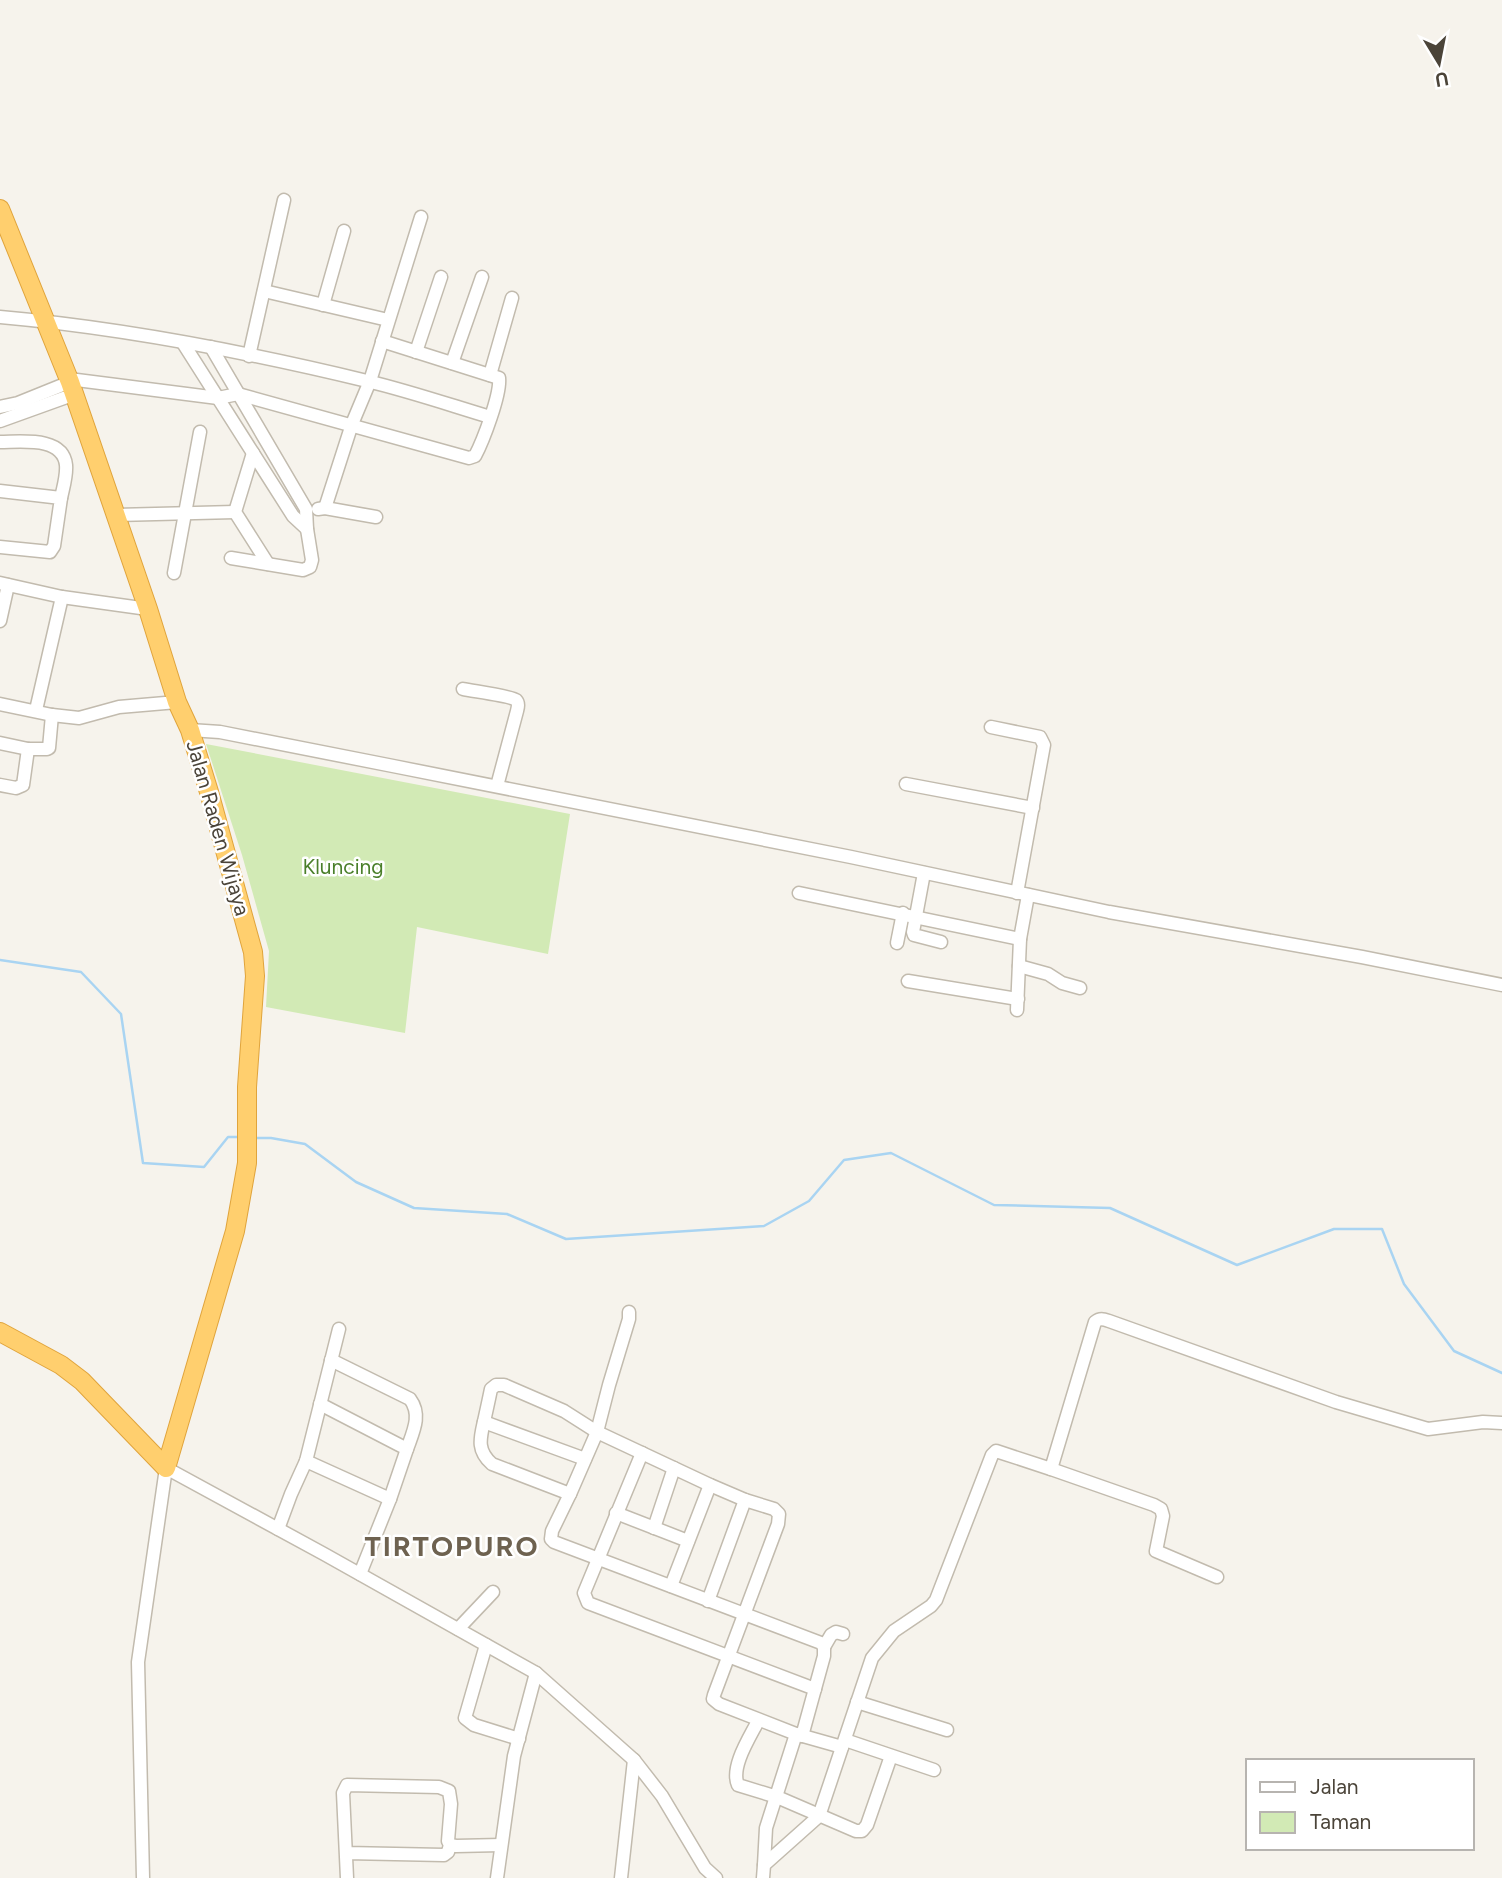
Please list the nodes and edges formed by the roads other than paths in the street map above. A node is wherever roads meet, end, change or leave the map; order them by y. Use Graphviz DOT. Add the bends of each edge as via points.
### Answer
graph roads {
  1 [pos="284,200"];
  2 [pos="0,209"];
  3 [pos="421,217"];
  4 [pos="344,230"];
  5 [pos="441,276"];
  6 [pos="482,277"];
  7 [pos="264,291"];
  8 [pos="512,298"];
  9 [pos="323,305"];
  10 [pos="0,317"];
  11 [pos="388,320"];
  12 [pos="47,321"];
  13 [pos="382,341"];
  14 [pos="183,343"];
  15 [pos="211,346"];
  16 [pos="416,352"];
  17 [pos="249,356"];
  18 [pos="452,363"];
  19 [pos="490,375"];
  20 [pos="370,381"];
  21 [pos="71,385"];
  22 [pos="238,394"];
  23 [pos="218,398"];
  24 [pos="0,407"];
  25 [pos="20,408"];
  26 [pos="490,417"];
  27 [pos="0,421"];
  28 [pos="352,424"];
  29 [pos="200,432"];
  30 [pos="0,442"];
  31 [pos="253,453"];
  32 [pos="0,491"];
  33 [pos="61,498"];
  34 [pos="325,508"];
  35 [pos="306,509"];
  36 [pos="235,512"];
  37 [pos="186,513"];
  38 [pos="116,515"];
  39 [pos="293,516"];
  40 [pos="376,517"];
  41 [pos="307,529"];
  42 [pos="0,547"];
  43 [pos="231,558"];
  44 [pos="268,564"];
  45 [pos="174,572"];
  46 [pos="4,584"];
  47 [pos="62,597"];
  48 [pos="148,609"];
  49 [pos="0,621"];
  50 [pos="463,689"];
  51 [pos="177,702"];
  52 [pos="0,704"];
  53 [pos="36,710"];
  54 [pos="51,715"];
  55 [pos="990,727"];
  56 [pos="190,730"];
  57 [pos="0,744"];
  58 [pos="29,749"];
  59 [pos="906,784"];
  60 [pos="0,785"];
  61 [pos="497,786"];
  62 [pos="1033,808"];
  63 [pos="924,873"];
  64 [pos="799,893"];
  65 [pos="1022,894"];
  66 [pos="909,914"];
  67 [pos="1020,939"];
  68 [pos="941,942"];
  69 [pos="897,943"];
  70 [pos="1019,966"];
  71 [pos="908,981"];
  72 [pos="1502,985"];
  73 [pos="1080,988"];
  74 [pos="629,1312"];
  75 [pos="339,1329"];
  76 [pos="0,1332"];
  77 [pos="331,1360"];
  78 [pos="320,1405"];
  79 [pos="484,1422"];
  80 [pos="1502,1423"];
  81 [pos="597,1432"];
  82 [pos="407,1449"];
  83 [pos="642,1453"];
  84 [pos="585,1459"];
  85 [pos="306,1461"];
  86 [pos="166,1468"];
  87 [pos="674,1468"];
  88 [pos="1051,1469"];
  89 [pos="710,1485"];
  90 [pos="570,1494"];
  91 [pos="390,1499"];
  92 [pos="745,1500"];
  93 [pos="616,1513"];
  94 [pos="654,1528"];
  95 [pos="278,1529"];
  96 [pos="688,1541"];
  97 [pos="597,1559"];
  98 [pos="360,1574"];
  99 [pos="1217,1577"];
  100 [pos="671,1586"];
  101 [pos="493,1592"];
  102 [pos="708,1601"];
  103 [pos="744,1614"];
  104 [pos="458,1629"];
  105 [pos="843,1634"];
  106 [pos="486,1645"];
  107 [pos="824,1647"];
  108 [pos="729,1657"];
  109 [pos="536,1674"];
  110 [pos="815,1689"];
  111 [pos="858,1702"];
  112 [pos="758,1721"];
  113 [pos="947,1730"];
  114 [pos="799,1735"];
  115 [pos="519,1738"];
  116 [pos="844,1744"];
  117 [pos="891,1756"];
  118 [pos="634,1759"];
  119 [pos="934,1770"];
  120 [pos="777,1797"];
  121 [pos="819,1816"];
  122 [pos="450,1845"];
  123 [pos="501,1845"];
  124 [pos="346,1853"];
  125 [pos="763,1871"];
  126 [pos="143,1878"];
  127 [pos="347,1878"];
  128 [pos="496,1878"];
  129 [pos="621,1878"];
  130 [pos="715,1878"];
  1 -- 7 [label="street"];
  2 -- 12 [label="highway, Jalan Raden Wijaya"];
  3 -- 11 [label="street"];
  4 -- 9 [label="street"];
  5 -- 16 [label="street"];
  6 -- 18 [label="street"];
  7 -- 9 [label="street"];
  7 -- 17 [label="street"];
  8 -- 19 [label="street"];
  9 -- 11 [label="street"];
  10 -- 12 [label="street"];
  11 -- 13 [label="street"];
  12 -- 14 [label="street"];
  12 -- 21 [label="highway, Jalan Raden Wijaya"];
  13 -- 16 [label="street"];
  13 -- 20 [label="street"];
  14 -- 15 [label="street"];
  14 -- 23 [label="street"];
  15 -- 17 [label="street"];
  15 -- 22 [label="street"];
  16 -- 18 [label="street"];
  17 -- 20 [label="street"];
  18 -- 19 [label="street"];
  19 -- 26 [label="street" via="500,380"];
  20 -- 26 [label="street"];
  20 -- 28 [label="street"];
  21 -- 23 [label="street"];
  21 -- 25 [label="street"];
  21 -- 38 [label="highway, Jalan Raden Wijaya"];
  22 -- 23 [label="street"];
  22 -- 28 [label="street"];
  22 -- 35 [label="street"];
  23 -- 31 [label="street"];
  24 -- 25 [label="street"];
  25 -- 27 [label="street"];
  26 -- 28 [label="street" via="477,454 471,458"];
  28 -- 34 [label="street"];
  29 -- 37 [label="street"];
  30 -- 33 [label="street" via="43,443 59,449 66,467"];
  31 -- 36 [label="street"];
  31 -- 39 [label="street"];
  32 -- 33 [label="street"];
  33 -- 42 [label="street" via="50,552"];
  34 -- 35 [label="street"];
  34 -- 40 [label="street"];
  35 -- 39 [label="street"];
  35 -- 41 [label="street"];
  36 -- 37 [label="street"];
  36 -- 44 [label="street"];
  37 -- 38 [label="street"];
  37 -- 45 [label="street"];
  38 -- 48 [label="highway, Jalan Raden Wijaya"];
  39 -- 41 [label="street"];
  41 -- 44 [label="street" via="310,567"];
  43 -- 44 [label="street"];
  46 -- 47 [label="street"];
  46 -- 49 [label="street"];
  47 -- 48 [label="street"];
  47 -- 53 [label="street"];
  48 -- 51 [label="highway, Jalan Raden Wijaya"];
  50 -- 61 [label="street" via="518,703"];
  51 -- 54 [label="street" via="119,707 79,718"];
  51 -- 56 [label="highway, Jalan Raden Wijaya"];
  52 -- 53 [label="street"];
  53 -- 54 [label="street"];
  54 -- 58 [label="street" via="49,748"];
  55 -- 62 [label="street" via="1042,739"];
  56 -- 61 [label="street"];
  56 -- 86 [label="highway, Jalan Raden Wijaya" via="253,952 255,976 247,1163 235,1231"];
  57 -- 58 [label="street"];
  58 -- 60 [label="street" via="23,786"];
  59 -- 62 [label="street"];
  61 -- 63 [label="street"];
  62 -- 65 [label="street"];
  63 -- 65 [label="street"];
  63 -- 66 [label="street"];
  64 -- 66 [label="street"];
  65 -- 67 [label="street"];
  65 -- 72 [label="street"];
  66 -- 67 [label="street"];
  66 -- 68 [label="street" via="913,934"];
  66 -- 69 [label="street"];
  67 -- 70 [label="street"];
  70 -- 71 [label="street" via="1017,1005"];
  70 -- 73 [label="street"];
  74 -- 81 [label="street"];
  75 -- 77 [label="street"];
  76 -- 86 [label="highway" via="82,1381"];
  77 -- 78 [label="street"];
  77 -- 82 [label="street" via="410,1399 417,1421"];
  78 -- 82 [label="street"];
  78 -- 85 [label="street"];
  79 -- 81 [label="street" via="491,1389 501,1385 564,1411"];
  79 -- 84 [label="street"];
  79 -- 90 [label="street" via="479,1436 486,1459"];
  80 -- 88 [label="street" via="1428,1429 1336,1402 1101,1319 1095,1322"];
  81 -- 83 [label="street"];
  81 -- 84 [label="street"];
  82 -- 91 [label="street"];
  83 -- 87 [label="street"];
  83 -- 93 [label="street"];
  84 -- 90 [label="street"];
  85 -- 91 [label="street"];
  85 -- 95 [label="street"];
  86 -- 95 [label="street"];
  86 -- 126 [label="street" via="138,1662"];
  87 -- 89 [label="street"];
  87 -- 94 [label="street"];
  88 -- 99 [label="street" via="1161,1509 1156,1551"];
  88 -- 111 [label="street" via="996,1451 992,1455 936,1600 888,1637 872,1658"];
  89 -- 92 [label="street"];
  89 -- 96 [label="street"];
  90 -- 97 [label="street" via="551,1539"];
  91 -- 98 [label="street"];
  92 -- 102 [label="street"];
  92 -- 103 [label="street" via="774,1509 779,1519"];
  93 -- 94 [label="street"];
  93 -- 97 [label="street"];
  94 -- 96 [label="street"];
  95 -- 98 [label="street"];
  96 -- 100 [label="street"];
  97 -- 100 [label="street"];
  97 -- 108 [label="street" via="584,1593 588,1603"];
  98 -- 104 [label="street"];
  100 -- 102 [label="street"];
  101 -- 104 [label="street"];
  102 -- 103 [label="street"];
  103 -- 107 [label="street"];
  103 -- 108 [label="street"];
  104 -- 106 [label="street"];
  105 -- 107 [label="street" via="836,1632"];
  106 -- 109 [label="street"];
  106 -- 115 [label="street" via="465,1718 474,1726"];
  107 -- 110 [label="street"];
  108 -- 110 [label="street"];
  108 -- 112 [label="street" via="713,1699"];
  109 -- 115 [label="street"];
  109 -- 118 [label="street"];
  110 -- 114 [label="street"];
  111 -- 113 [label="street"];
  111 -- 116 [label="street"];
  112 -- 114 [label="street"];
  112 -- 120 [label="street" via="739,1762 736,1781"];
  114 -- 116 [label="street"];
  114 -- 120 [label="street"];
  115 -- 123 [label="street"];
  116 -- 117 [label="street"];
  116 -- 121 [label="street"];
  117 -- 119 [label="street"];
  117 -- 121 [label="street" via="864,1829 859,1832"];
  118 -- 129 [label="street"];
  118 -- 130 [label="street"];
  120 -- 121 [label="street"];
  120 -- 125 [label="street" via="766,1828"];
  121 -- 125 [label="street"];
  122 -- 123 [label="street"];
  122 -- 124 [label="street" via="444,1855"];
  122 -- 124 [label="street" via="449,1791 346,1785"];
  123 -- 128 [label="street"];
  124 -- 127 [label="street"];
}
